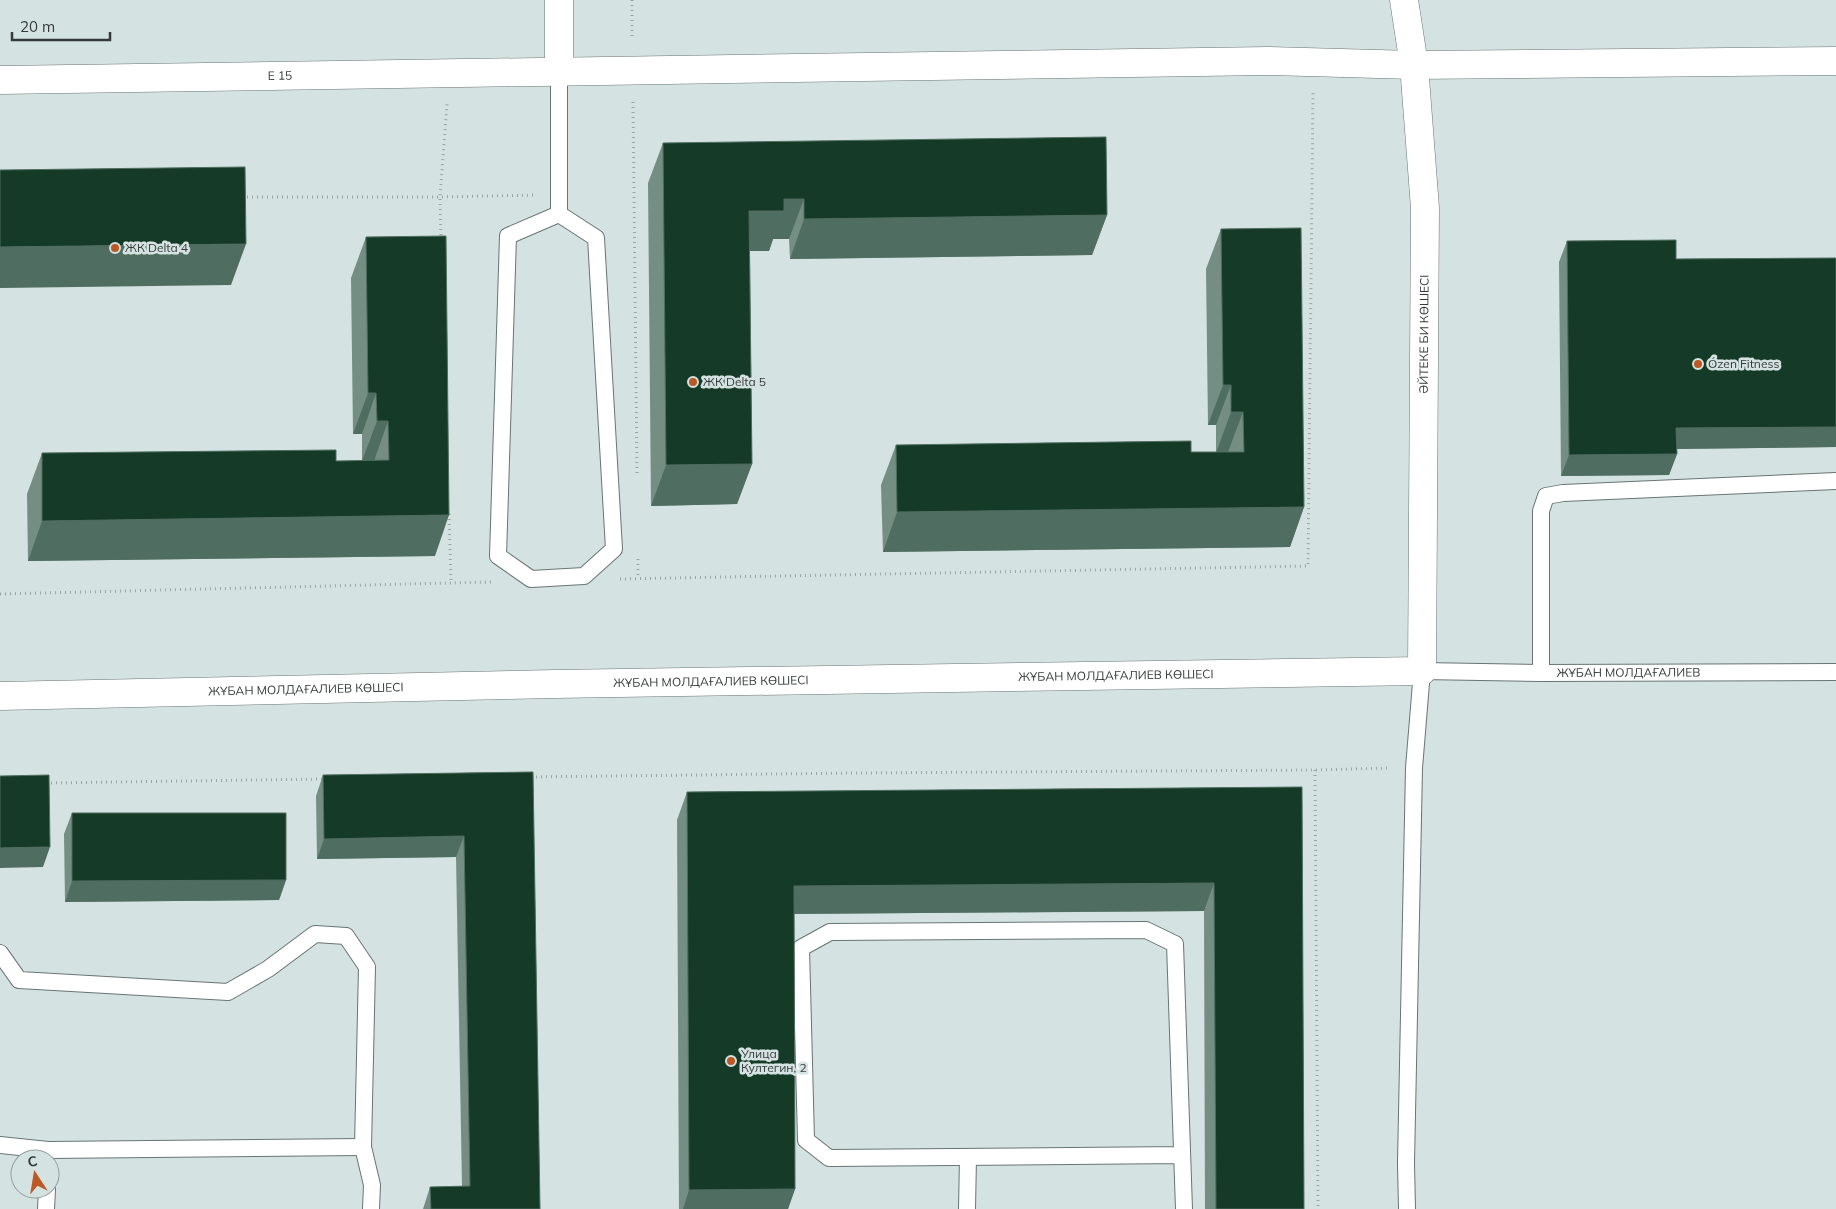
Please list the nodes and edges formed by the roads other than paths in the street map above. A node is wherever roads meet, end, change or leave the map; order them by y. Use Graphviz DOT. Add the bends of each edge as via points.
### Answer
graph roads {
  1 [pos="559,0"];
  2 [pos="1404,0"];
  3 [pos="1836,60"];
  4 [pos="1414,65"];
  5 [pos="559,72"];
  6 [pos="0,80"];
  7 [pos="559,214"];
  8 [pos="1836,481"];
  9 [pos="1422,671"];
  10 [pos="1836,672"];
  11 [pos="1541,673"];
  12 [pos="0,696"];
  13 [pos="0,953"];
  14 [pos="0,1145"];
  15 [pos="363,1147"];
  16 [pos="19,1149"];
  17 [pos="60,1155"];
  18 [pos="1182,1155"];
  19 [pos="968,1157"];
  20 [pos="371,1209"];
  21 [pos="967,1209"];
  22 [pos="1184,1209"];
  23 [pos="1407,1209"];
  1 -- 5 [label="street"];
  2 -- 4 [label="street, ӘЙТЕКЕ БИ КӨШЕСІ"];
  3 -- 4 [label="street, E 15"];
  4 -- 5 [label="street, E 15" via="1268,60"];
  4 -- 9 [label="street, ӘЙТЕКЕ БИ КӨШЕСІ" via="1425,208"];
  5 -- 6 [label="street, E 15"];
  5 -- 7 [label="lane"];
  7 -- 7 [label="lane" via="508,236 498,556 531,579 584,576 614,549 596,238"];
  8 -- 11 [label="lane" via="1546,496 1541,511"];
  9 -- 11 [label="lane, ЖҰБАН МОЛДАҒАЛИЕВ"];
  9 -- 12 [label="street, ЖҰБАН МОЛДАҒАЛИЕВ КӨШЕСІ"];
  9 -- 23 [label="lane" via="1414,768"];
  10 -- 11 [label="lane, ЖҰБАН МОЛДАҒАЛИЕВ"];
  13 -- 15 [label="lane" via="19,980 228,992 268,970 315,934 346,936 367,967"];
  14 -- 16 [label="lane"];
  15 -- 17 [label="lane"];
  15 -- 20 [label="lane" via="372,1185"];
  18 -- 19 [label="lane"];
  18 -- 19 [label="lane" via="1175,944 1146,930 830,932 801,948 806,1140 829,1158"];
  18 -- 22 [label="lane"];
  19 -- 21 [label="lane"];
}
